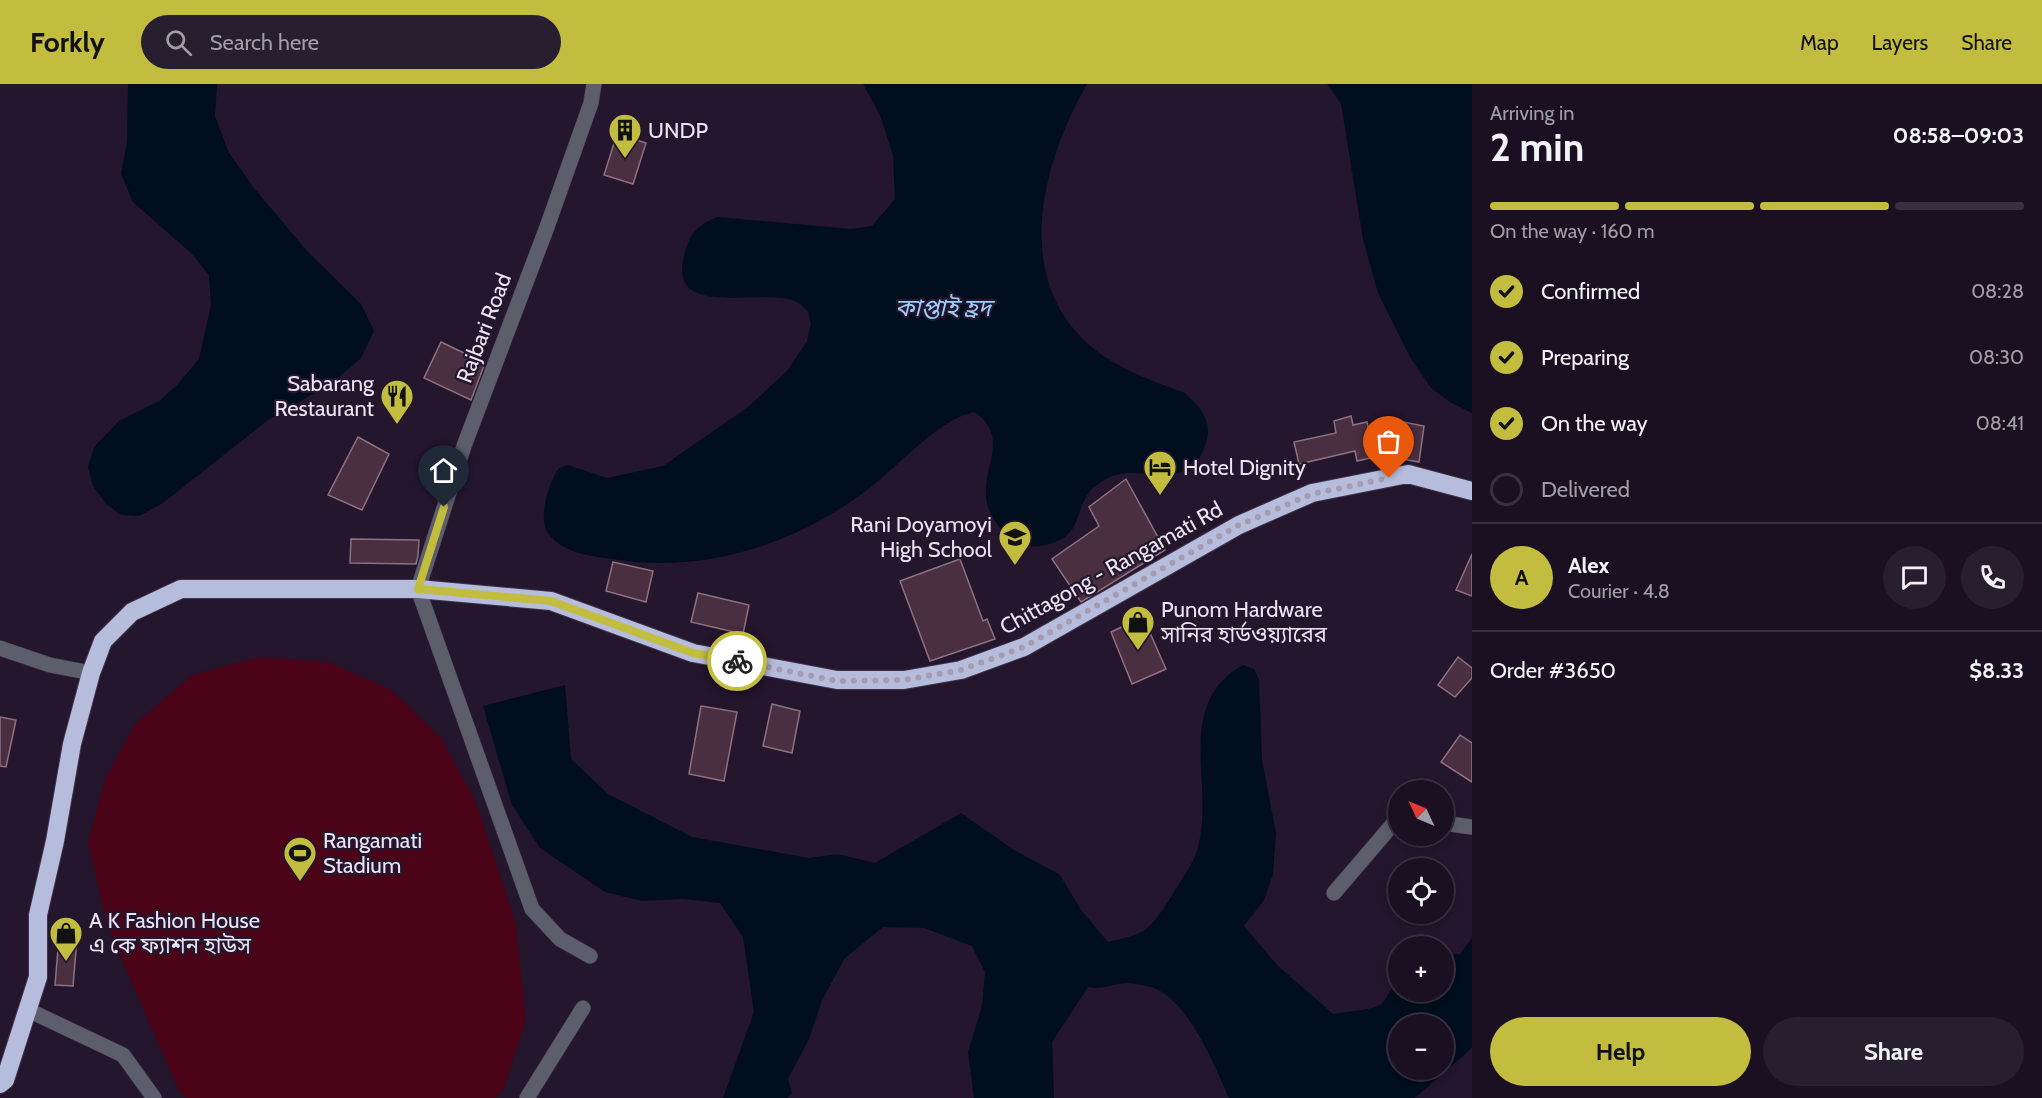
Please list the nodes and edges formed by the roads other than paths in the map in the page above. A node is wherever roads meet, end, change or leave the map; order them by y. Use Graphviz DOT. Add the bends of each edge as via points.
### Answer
graph roads {
  1 [pos="594,84"];
  2 [pos="1472,491"];
  3 [pos="418,589"];
  4 [pos="0,648"];
  5 [pos="91,673"];
  6 [pos="1454,825"];
  7 [pos="1472,827"];
  8 [pos="1388,830"];
  9 [pos="1334,893"];
  10 [pos="590,956"];
  11 [pos="583,1008"];
  12 [pos="28,1010"];
  13 [pos="2,1084"];
  14 [pos="154,1098"];
  15 [pos="527,1098"];
  1 -- 3 [label="street, Rajbari Road" via="591,103 551,216 464,446"];
  2 -- 3 [label="highway, Chittagong - Rangamati Rd" via="1408,474 1312,494 1239,525 1024,647 961,670 904,680 837,681 693,653 551,601"];
  3 -- 5 [label="highway, Chittagong - Rangamati Rd" via="181,589 132,612 103,641"];
  3 -- 10 [label="street" via="532,909 560,939"];
  4 -- 5 [label="street" via="50,665"];
  5 -- 12 [label="highway, Chittagong - Rangamati Rd" via="72,744 38,915 38,977"];
  6 -- 7 [label="street"];
  8 -- 9 [label="street"];
  11 -- 15 [label="street"];
  12 -- 13 [label="highway, Chittagong - Rangamati Rd"];
  12 -- 14 [label="street" via="123,1055"];
}
